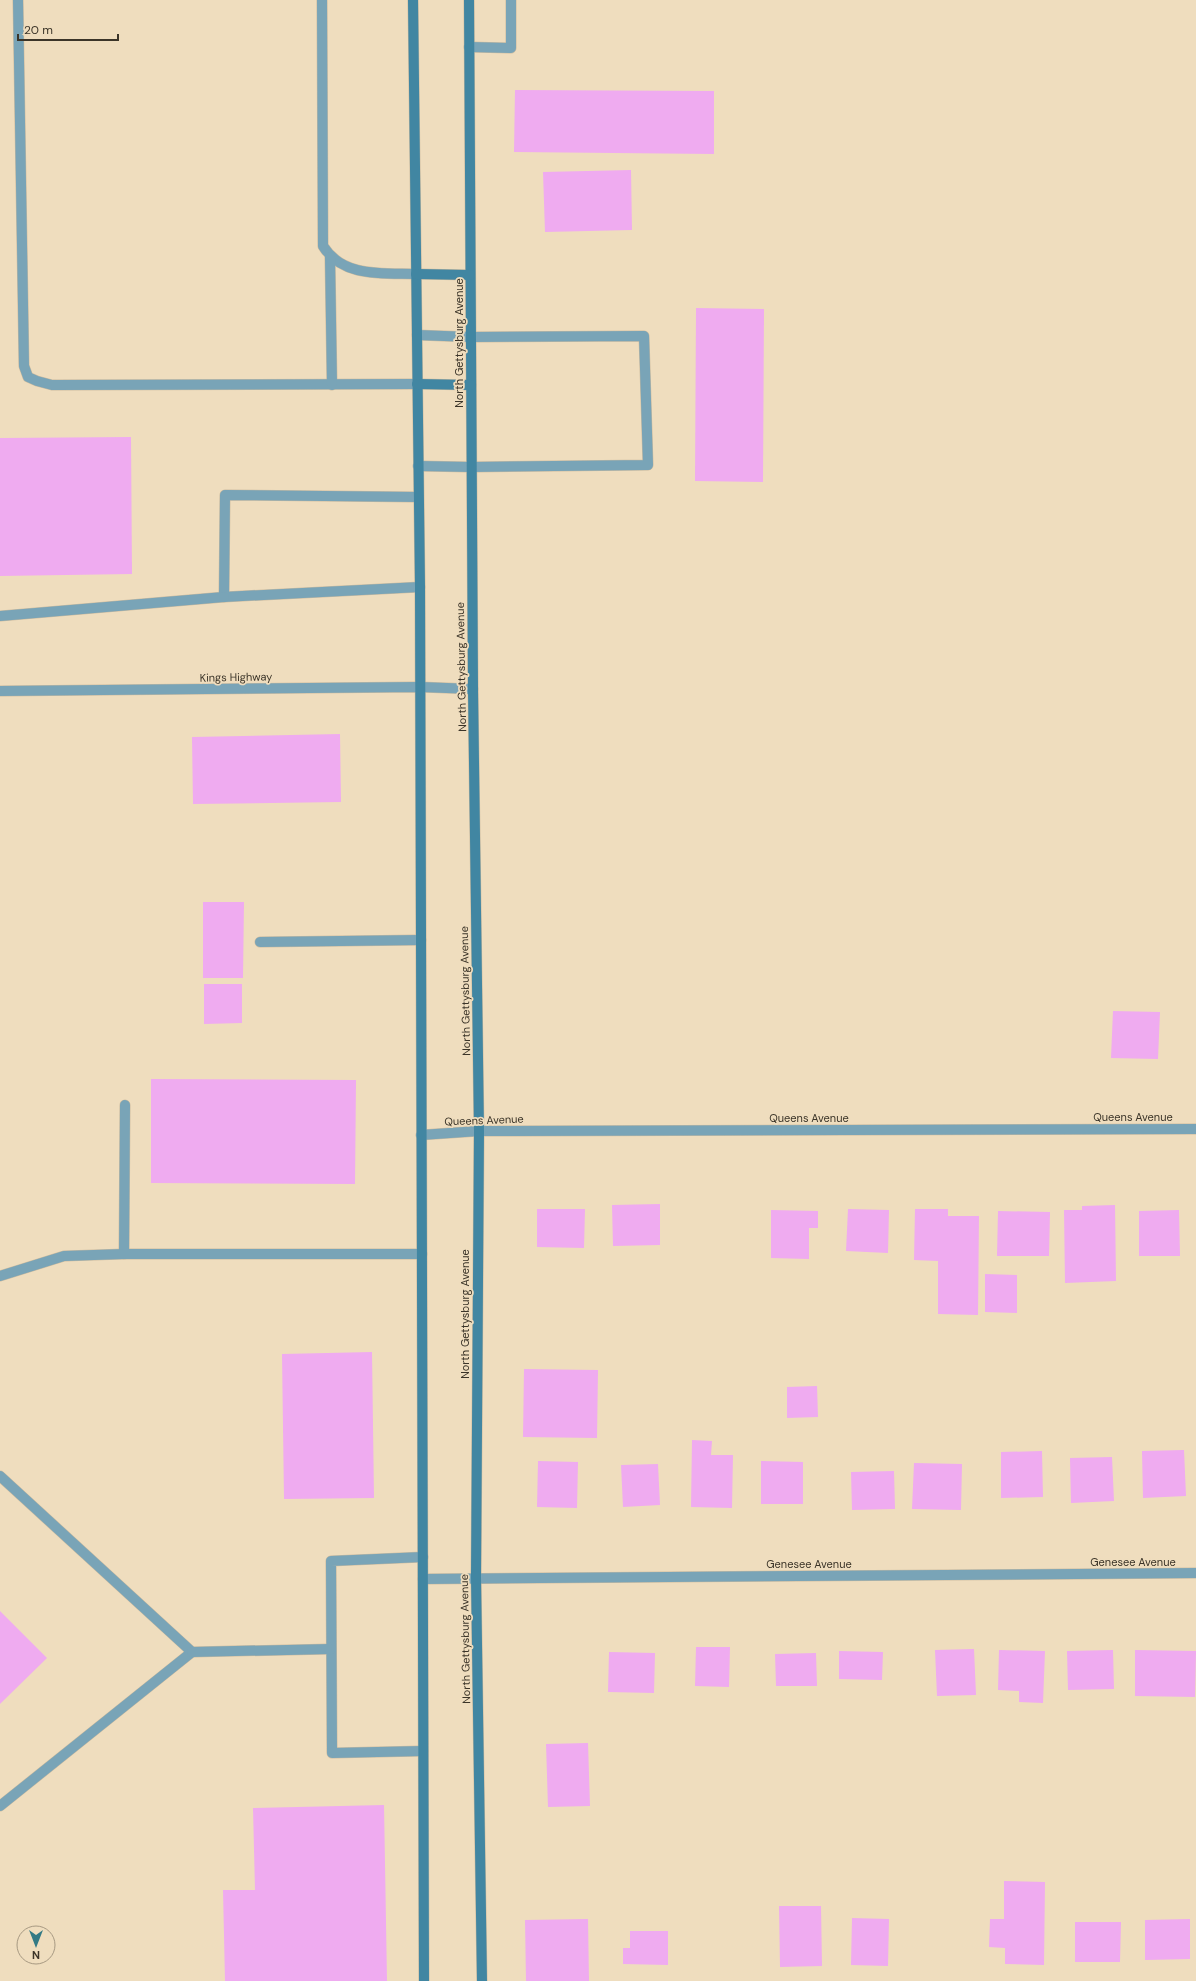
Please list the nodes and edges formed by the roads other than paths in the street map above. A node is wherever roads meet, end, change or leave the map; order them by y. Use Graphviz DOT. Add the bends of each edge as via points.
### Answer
graph roads {
  1 [pos="18,0"];
  2 [pos="322,0"];
  3 [pos="413,0"];
  4 [pos="468,0"];
  5 [pos="511,0"];
  6 [pos="469,47"];
  7 [pos="330,257"];
  8 [pos="416,274"];
  9 [pos="470,275"];
  10 [pos="417,335"];
  11 [pos="471,337"];
  12 [pos="417,384"];
  13 [pos="332,385"];
  14 [pos="471,385"];
  15 [pos="418,466"];
  16 [pos="471,467"];
  17 [pos="418,497"];
  18 [pos="420,587"];
  19 [pos="224,597"];
  20 [pos="0,616"];
  21 [pos="420,687"];
  22 [pos="473,689"];
  23 [pos="0,691"];
  24 [pos="421,940"];
  25 [pos="260,942"];
  26 [pos="125,1105"];
  27 [pos="1196,1129"];
  28 [pos="479,1131"];
  29 [pos="421,1135"];
  30 [pos="124,1254"];
  31 [pos="422,1254"];
  32 [pos="0,1276"];
  33 [pos="0,1476"];
  34 [pos="423,1558"];
  35 [pos="1196,1573"];
  36 [pos="476,1578"];
  37 [pos="423,1579"];
  38 [pos="331,1649"];
  39 [pos="192,1652"];
  40 [pos="423,1751"];
  41 [pos="0,1806"];
  42 [pos="424,1981"];
  43 [pos="482,1981"];
  1 -- 13 [label="street" via="24,366 28,377 52,385"];
  2 -- 7 [label="street" via="323,246"];
  3 -- 8 [label="main road"];
  4 -- 6 [label="main road, North Gettysburg Avenue"];
  5 -- 6 [label="street" via="511,48"];
  6 -- 9 [label="main road, North Gettysburg Avenue"];
  7 -- 8 [label="street" via="360,271"];
  7 -- 13 [label="street"];
  8 -- 9 [label="main road"];
  8 -- 10 [label="main road"];
  9 -- 11 [label="main road, North Gettysburg Avenue"];
  10 -- 11 [label="street"];
  10 -- 12 [label="main road"];
  11 -- 14 [label="main road, North Gettysburg Avenue"];
  11 -- 16 [label="street" via="644,336 648,464"];
  12 -- 13 [label="street"];
  12 -- 14 [label="main road"];
  12 -- 15 [label="main road"];
  14 -- 16 [label="main road, North Gettysburg Avenue"];
  15 -- 16 [label="street"];
  15 -- 17 [label="main road"];
  16 -- 22 [label="main road, North Gettysburg Avenue"];
  17 -- 18 [label="main road"];
  17 -- 19 [label="street" via="226,495"];
  18 -- 19 [label="street"];
  18 -- 21 [label="main road"];
  19 -- 20 [label="street"];
  21 -- 22 [label="street, Kings Highway"];
  21 -- 23 [label="street, Kings Highway"];
  21 -- 24 [label="main road"];
  22 -- 28 [label="main road, North Gettysburg Avenue"];
  24 -- 25 [label="street"];
  24 -- 29 [label="main road"];
  26 -- 30 [label="street"];
  27 -- 28 [label="street, Queens Avenue"];
  28 -- 29 [label="street, Queens Avenue"];
  28 -- 36 [label="main road, North Gettysburg Avenue"];
  29 -- 31 [label="main road"];
  30 -- 31 [label="street"];
  30 -- 32 [label="street" via="64,1256"];
  31 -- 34 [label="main road"];
  33 -- 39 [label="street"];
  34 -- 37 [label="main road"];
  34 -- 38 [label="street" via="331,1561"];
  35 -- 36 [label="street, Genesee Avenue"];
  36 -- 37 [label="street, Genesee Avenue"];
  36 -- 43 [label="main road, North Gettysburg Avenue"];
  37 -- 40 [label="main road"];
  38 -- 39 [label="street"];
  38 -- 40 [label="street" via="332,1753"];
  39 -- 41 [label="street"];
  40 -- 42 [label="main road"];
}
